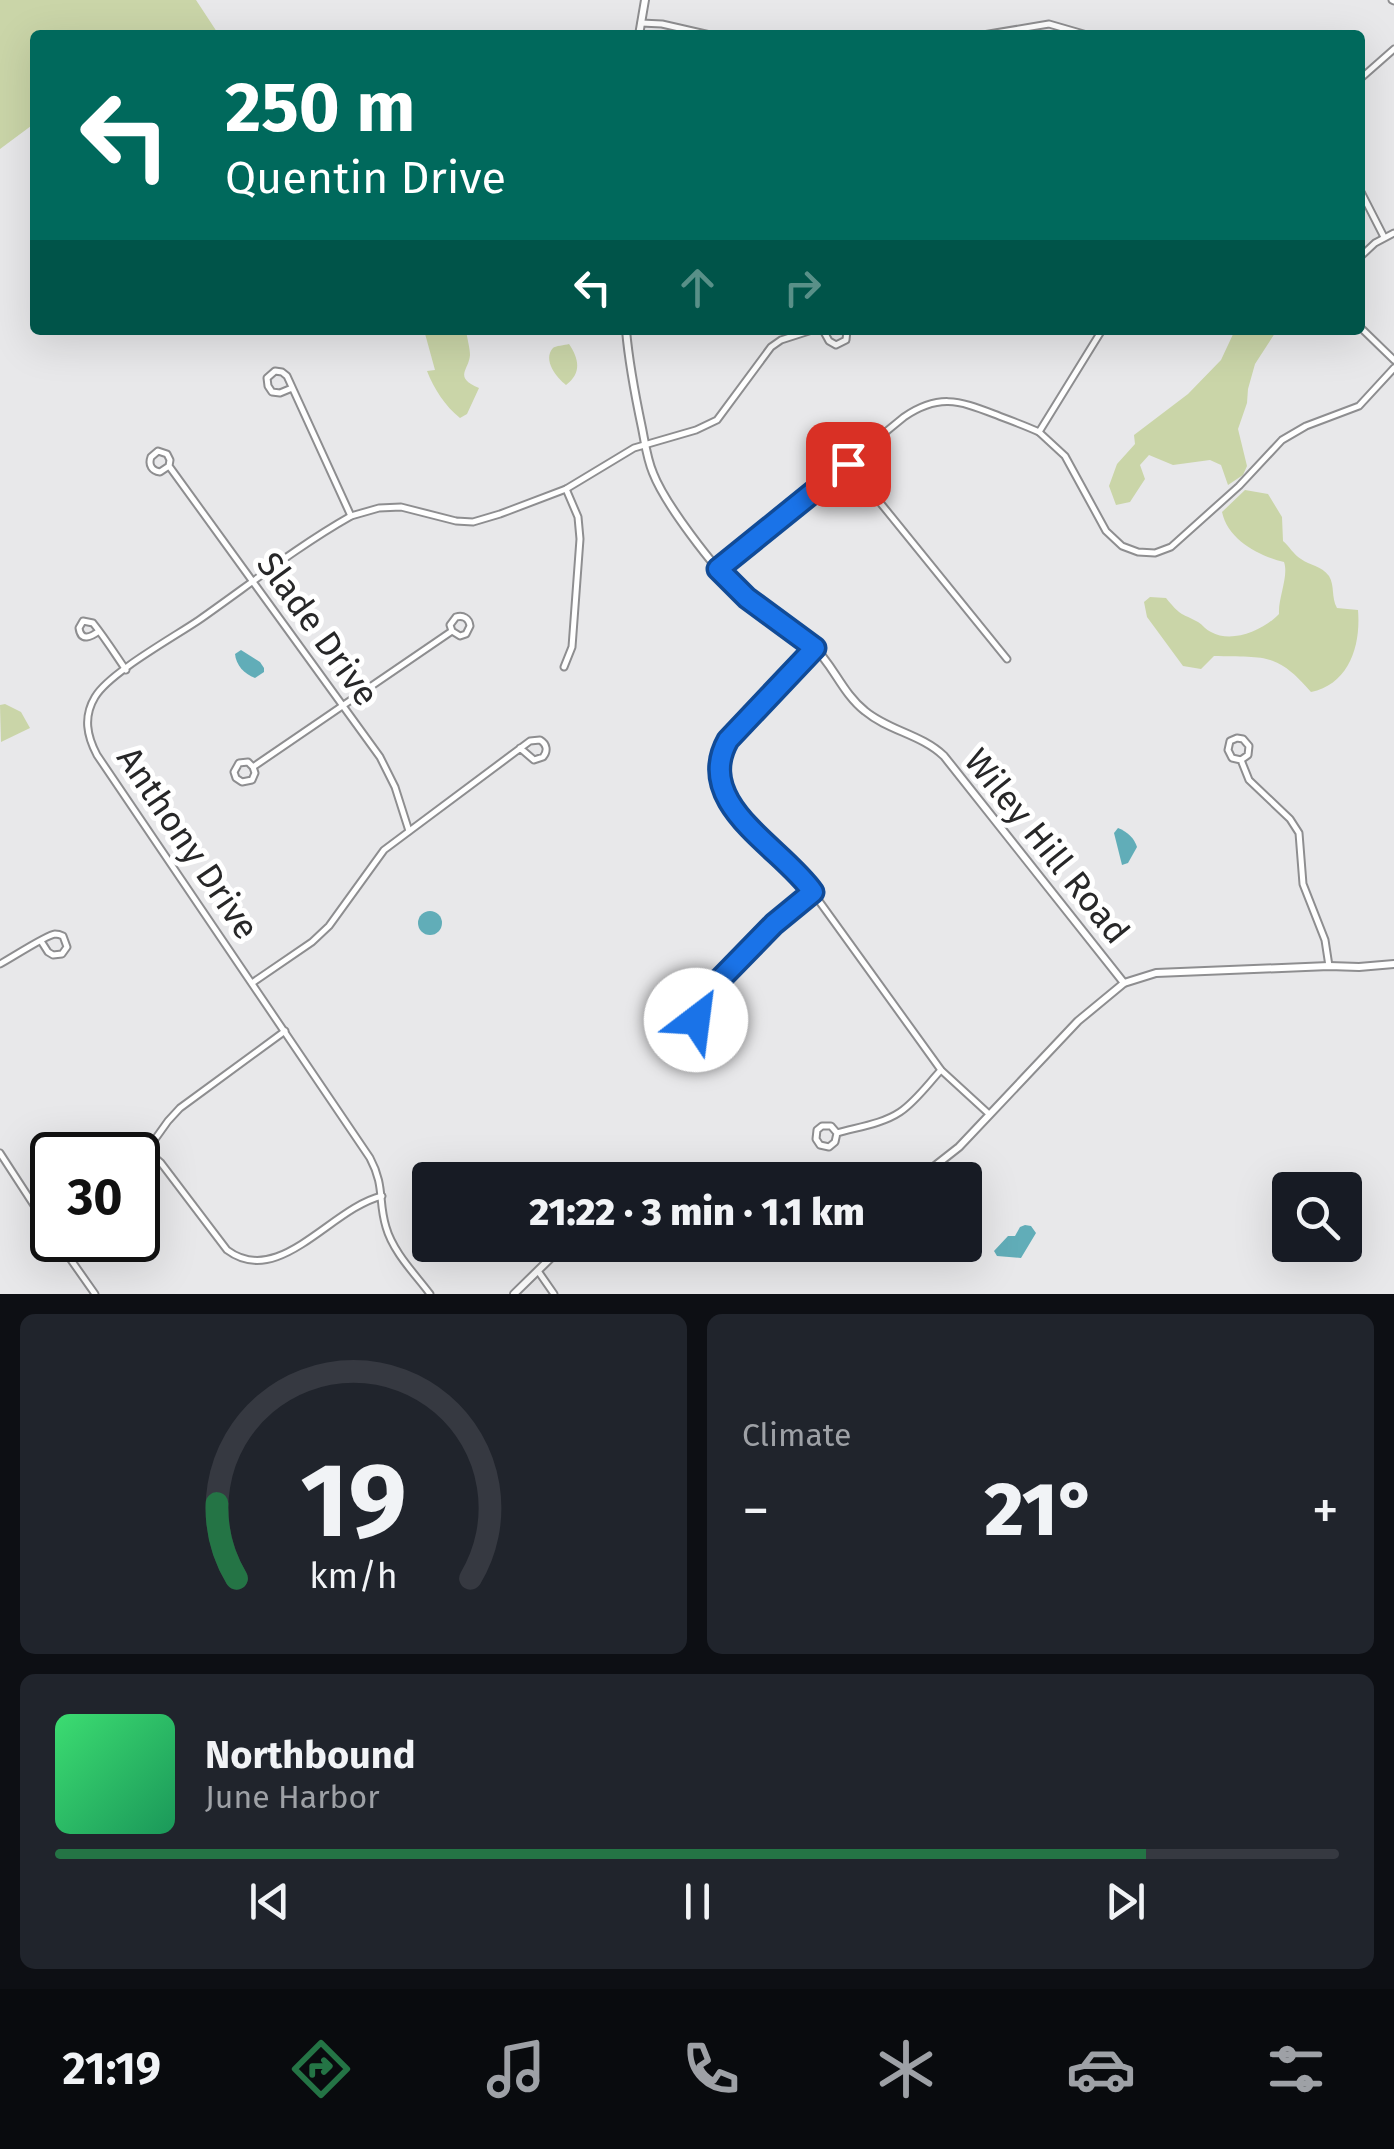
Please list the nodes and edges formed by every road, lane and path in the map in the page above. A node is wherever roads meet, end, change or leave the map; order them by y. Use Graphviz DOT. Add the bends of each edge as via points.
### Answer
graph roads {
  1 [pos="646,0"];
  2 [pos="640,23"];
  3 [pos="639,30"];
  4 [pos="688,30"];
  5 [pos="1013,30"];
  6 [pos="1070,30"];
  7 [pos="1394,48"];
  8 [pos="1365,74"];
  9 [pos="1365,200"];
  10 [pos="1394,232"];
  11 [pos="1384,237"];
  12 [pos="1365,251"];
  13 [pos="1365,332"];
  14 [pos="626,335"];
  15 [pos="796,335"];
  16 [pos="826,335"];
  17 [pos="846,335"];
  18 [pos="1099,335"];
  19 [pos="1394,360"];
  20 [pos="1394,368"];
  21 [pos="292,388"];
  22 [pos="1039,432"];
  23 [pos="645,444"];
  24 [pos="848,464"];
  25 [pos="169,466"];
  26 [pos="566,489"];
  27 [pos="352,516"];
  28 [pos="718,569"];
  29 [pos="253,583"];
  30 [pos="99,631"];
  31 [pos="452,631"];
  32 [pos="815,648"];
  33 [pos="1007,659"];
  34 [pos="564,667"];
  35 [pos="126,670"];
  36 [pos="342,706"];
  37 [pos="520,748"];
  38 [pos="1241,760"];
  39 [pos="253,766"];
  40 [pos="410,831"];
  41 [pos="813,892"];
  42 [pos="41,941"];
  43 [pos="0,964"];
  44 [pos="1394,964"];
  45 [pos="1328,966"];
  46 [pos="252,983"];
  47 [pos="1124,983"];
  48 [pos="696,1004"];
  49 [pos="285,1032"];
  50 [pos="941,1070"];
  51 [pos="989,1114"];
  52 [pos="160,1132"];
  53 [pos="837,1133"];
  54 [pos="0,1152"];
  55 [pos="940,1162"];
  56 [pos="160,1163"];
  57 [pos="382,1196"];
  58 [pos="30,1199"];
  59 [pos="72,1262"];
  60 [pos="547,1262"];
  61 [pos="538,1271"];
  62 [pos="95,1294"];
  63 [pos="430,1294"];
  64 [pos="514,1294"];
  65 [pos="554,1294"];
  1 -- 2 [label="street"];
  2 -- 3 [label="street"];
  2 -- 4 [label="street"];
  5 -- 6 [label="street" via="1049,24"];
  7 -- 8 [label="street"];
  9 -- 11 [label="street"];
  10 -- 11 [label="street"];
  11 -- 12 [label="street"];
  13 -- 19 [label="street"];
  14 -- 23 [label="street, Wiley Hill Road"];
  15 -- 23 [label="street, Anthony Drive" via="767,351 717,420"];
  16 -- 17 [label="street" via="836,344"];
  18 -- 22 [label="street"];
  20 -- 22 [label="street" via="1359,406 1290,433 1185,536 1155,552 1132,551 1113,540 1065,456"];
  21 -- 21 [label="street" via="282,372 268,378 272,392"];
  21 -- 27 [label="street"];
  22 -- 24 [label="street" via="962,402 940,402 913,411"];
  23 -- 26 [label="street, Anthony Drive"];
  23 -- 28 [label="street, Wiley Hill Road" via="662,492"];
  24 -- 28 [label="street"];
  24 -- 33 [label="street"];
  25 -- 25 [label="street, Slade Drive" via="165,452 150,457 154,470"];
  25 -- 29 [label="street, Slade Drive"];
  26 -- 27 [label="street, Anthony Drive" via="472,522 401,507"];
  26 -- 34 [label="street" via="580,538 572,647"];
  27 -- 29 [label="street, Anthony Drive"];
  28 -- 32 [label="street, Wiley Hill Road"];
  29 -- 35 [label="street, Anthony Drive"];
  29 -- 36 [label="street, Slade Drive"];
  30 -- 35 [label="street"];
  31 -- 36 [label="street"];
  32 -- 41 [label="street" via="728,740 719,766 722,788 744,822"];
  32 -- 47 [label="street, Wiley Hill Road" via="865,711 944,756"];
  35 -- 46 [label="street, Anthony Drive" via="92,700 92,745"];
  36 -- 39 [label="street"];
  36 -- 40 [label="street, Slade Drive" via="386,767"];
  37 -- 37 [label="street" via="536,739 546,748 537,760"];
  37 -- 40 [label="street"];
  38 -- 38 [label="street" via="1249,746 1234,739 1228,752"];
  38 -- 45 [label="street" via="1249,780 1299,833 1304,884"];
  39 -- 39 [label="street" via="239,764 236,778 252,780"];
  40 -- 46 [label="street" via="377,858 321,934"];
  41 -- 48 [label="street"];
  41 -- 50 [label="street"];
  42 -- 42 [label="street" via="59,934 67,949 54,956"];
  42 -- 43 [label="street"];
  44 -- 45 [label="street"];
  45 -- 47 [label="street" via="1156,972"];
  46 -- 49 [label="street, Anthony Drive"];
  47 -- 51 [label="street"];
  48 -- 48 [label="street" via="682,1003 680,1020 696,1020"];
  49 -- 52 [label="street" via="180,1108"];
  49 -- 57 [label="street, Anthony Drive" via="370,1158"];
  50 -- 51 [label="street"];
  50 -- 53 [label="street" via="899,1112"];
  51 -- 55 [label="street"];
  53 -- 53 [label="street" via="829,1146 816,1140 822,1126"];
  54 -- 58 [label="street"];
  56 -- 57 [label="street" via="227,1250 254,1262 276,1259 354,1206"];
  57 -- 63 [label="street, Anthony Drive" via="390,1238"];
  59 -- 62 [label="street"];
  60 -- 61 [label="street"];
  61 -- 64 [label="street"];
  61 -- 65 [label="street"];
}
